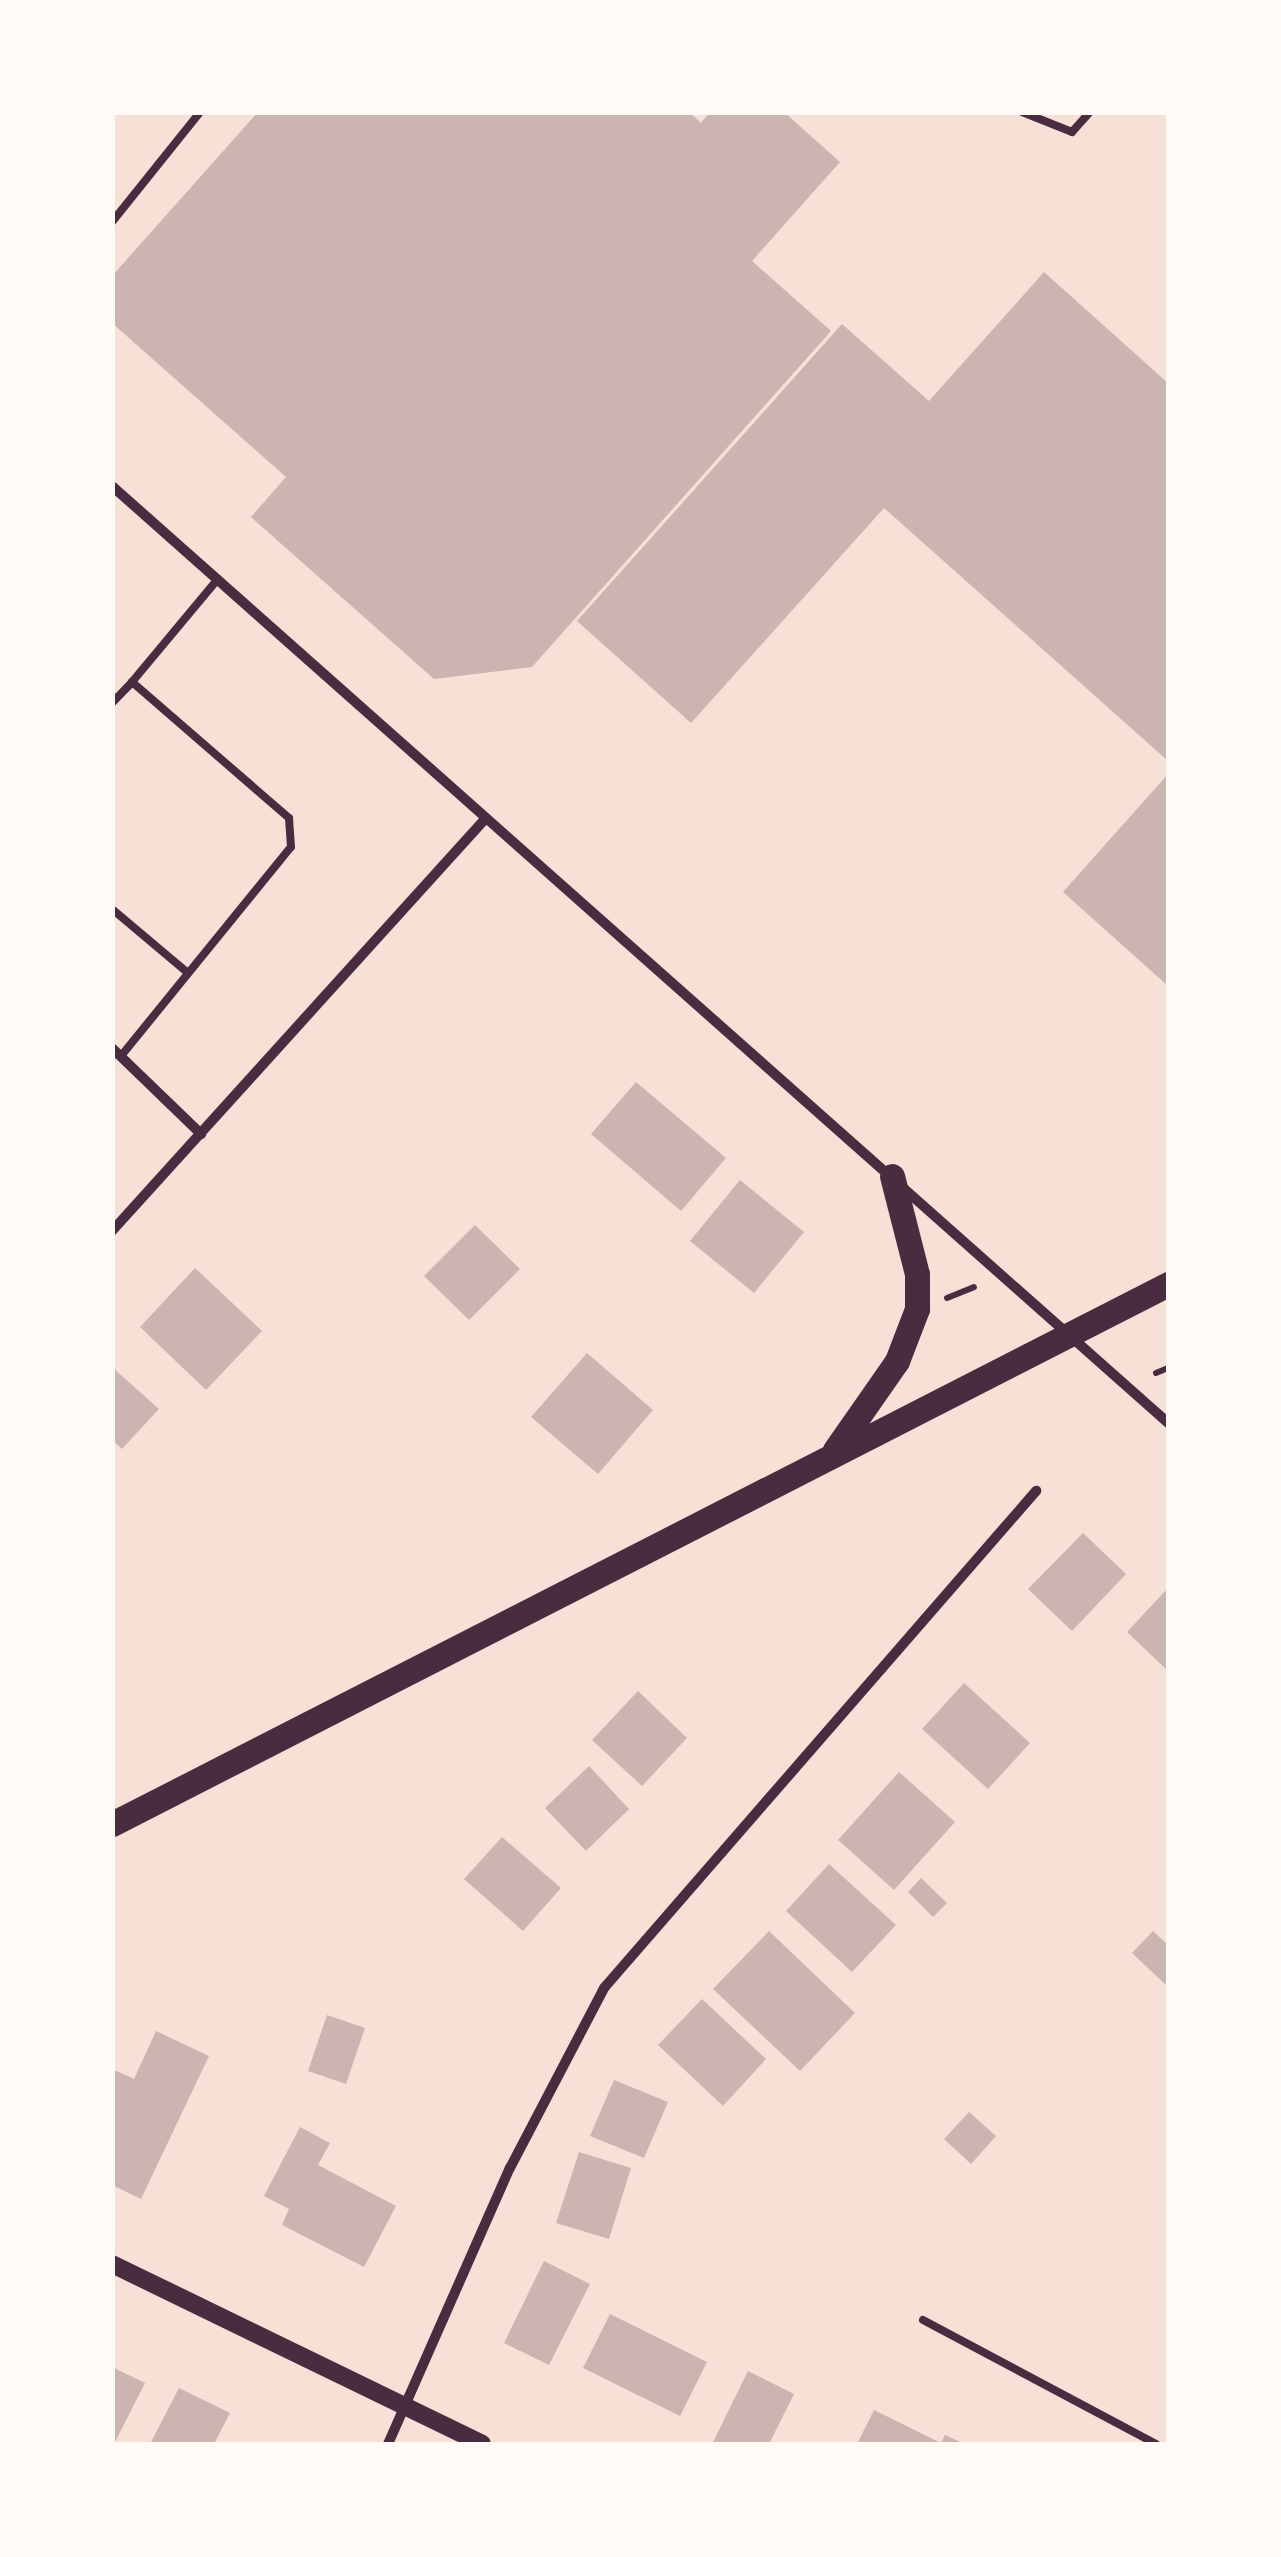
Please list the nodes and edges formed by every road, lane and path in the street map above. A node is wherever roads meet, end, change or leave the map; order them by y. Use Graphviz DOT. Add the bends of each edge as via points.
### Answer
graph roads {
  1 [pos="200,112"];
  2 [pos="1022,112"];
  3 [pos="1090,112"];
  4 [pos="112,222"];
  5 [pos="112,486"];
  6 [pos="217,580"];
  7 [pos="132,682"];
  8 [pos="112,703"];
  9 [pos="486,818"];
  10 [pos="112,910"];
  11 [pos="188,973"];
  12 [pos="117,1052"];
  13 [pos="201,1134"];
  14 [pos="892,1176"];
  15 [pos="112,1231"];
  16 [pos="1168,1284"];
  17 [pos="974,1287"];
  18 [pos="942,1300"];
  19 [pos="1070,1334"];
  20 [pos="1168,1368"];
  21 [pos="1156,1373"];
  22 [pos="1168,1423"];
  23 [pos="831,1455"];
  24 [pos="1036,1491"];
  25 [pos="112,1824"];
  26 [pos="112,2264"];
  27 [pos="922,2320"];
  28 [pos="404,2407"];
  29 [pos="388,2444"];
  30 [pos="482,2444"];
  31 [pos="1156,2444"];
  1 -- 4 [label="lane"];
  2 -- 3 [label="lane" via="1072,132"];
  5 -- 6 [label="street"];
  6 -- 7 [label="lane"];
  6 -- 9 [label="street"];
  7 -- 8 [label="lane"];
  7 -- 11 [label="lane" via="290,818 291,846"];
  9 -- 13 [label="street"];
  9 -- 14 [label="street"];
  10 -- 11 [label="lane"];
  11 -- 12 [label="lane"];
  12 -- 13 [label="street"];
  13 -- 15 [label="street"];
  14 -- 19 [label="street"];
  14 -- 23 [label="main road" via="917,1274 917,1309 888,1377"];
  16 -- 19 [label="main road"];
  17 -- 18 [label="path"];
  19 -- 22 [label="street"];
  19 -- 23 [label="main road"];
  20 -- 21 [label="path"];
  23 -- 25 [label="main road"];
  24 -- 28 [label="street" via="604,1988 510,2168"];
  26 -- 28 [label="street"];
  27 -- 31 [label="lane"];
  28 -- 29 [label="street"];
  28 -- 30 [label="street"];
}
